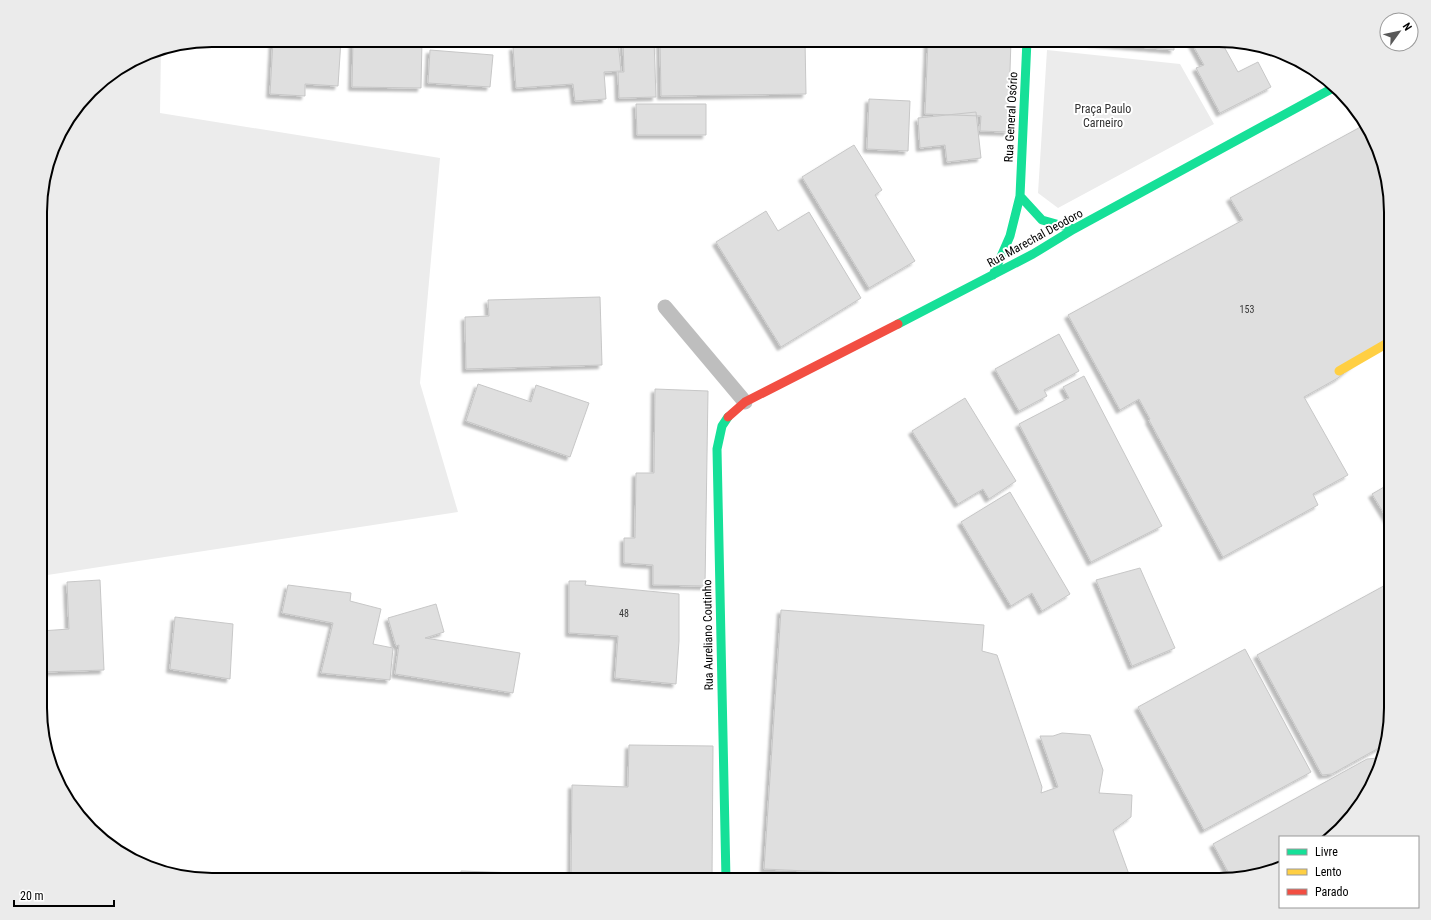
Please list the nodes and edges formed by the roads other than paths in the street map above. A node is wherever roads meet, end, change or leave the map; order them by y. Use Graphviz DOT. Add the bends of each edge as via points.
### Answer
graph roads {
  1 [pos="1027,47"];
  2 [pos="1330,90"];
  3 [pos="1020,196"];
  4 [pos="1074,229"];
  5 [pos="993,275"];
  6 [pos="664,307"];
  7 [pos="1384,345"];
  8 [pos="1339,371"];
  9 [pos="746,402"];
  10 [pos="726,873"];
  1 -- 3 [label="main road, Rua General Osório"];
  2 -- 4 [label="main road, Rua Marechal Deodoro"];
  3 -- 4 [label="main road" via="1042,220"];
  3 -- 5 [label="main road, Rua General Osório" via="1010,236"];
  4 -- 5 [label="main road, Rua Marechal Deodoro"];
  5 -- 9 [label="main road, Rua Marechal Deodoro"];
  6 -- 9 [label="lane"];
  7 -- 8 [label="main road"];
  9 -- 10 [label="main road, Rua Aureliano Coutinho" via="726,417 719,431 717,449"];
}
